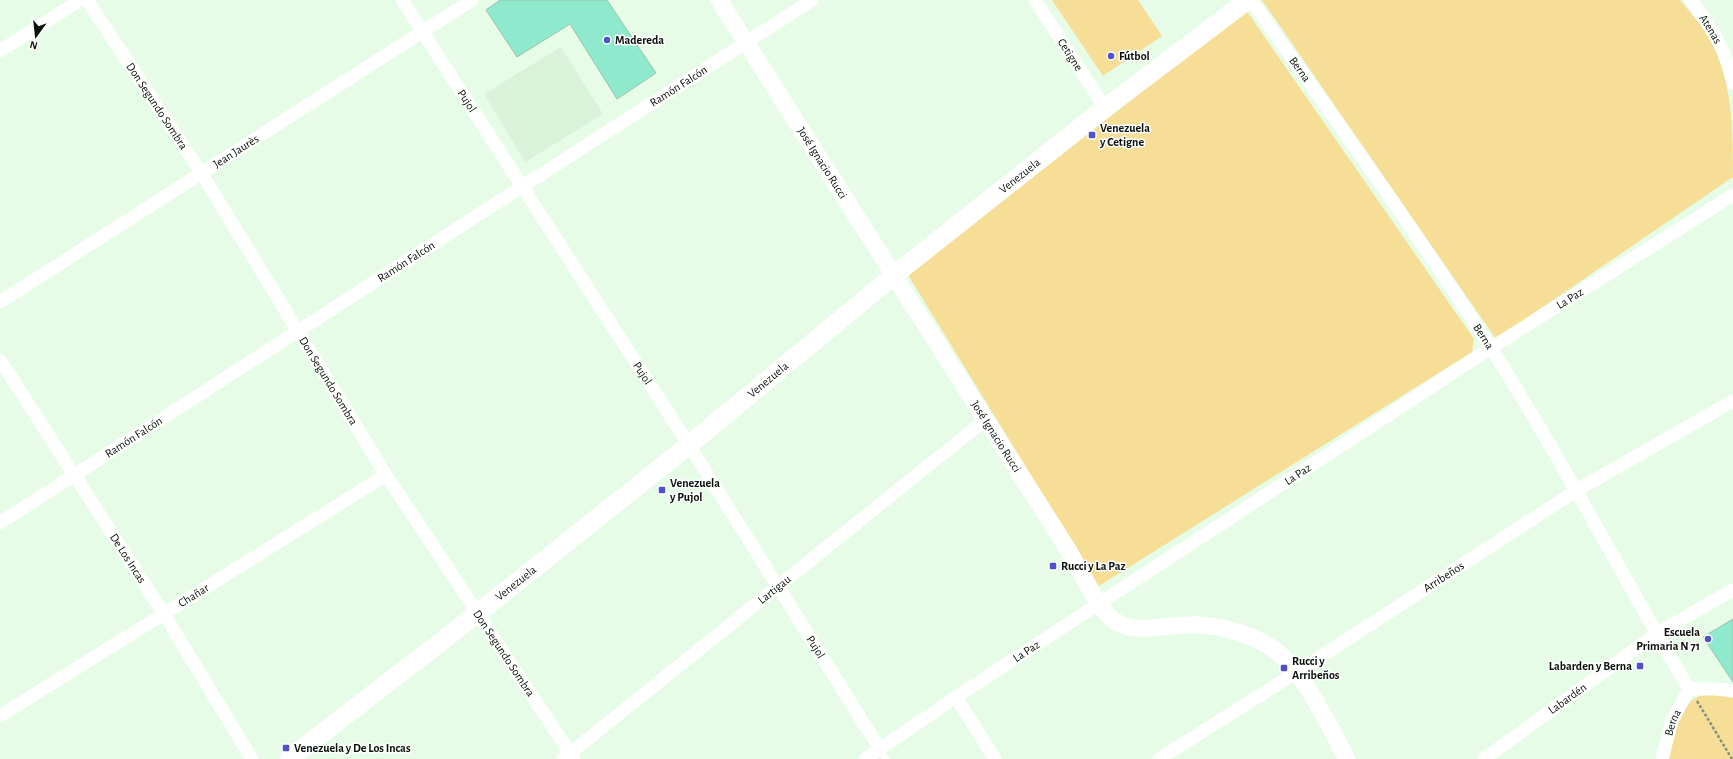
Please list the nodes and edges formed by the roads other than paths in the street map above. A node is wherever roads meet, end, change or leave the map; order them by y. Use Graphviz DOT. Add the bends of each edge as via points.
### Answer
graph roads {
  1 [pos="80,0"];
  2 [pos="87,0"];
  3 [pos="402,0"];
  4 [pos="472,0"];
  5 [pos="719,0"];
  6 [pos="812,0"];
  7 [pos="1035,0"];
  8 [pos="1248,0"];
  9 [pos="1251,0"];
  10 [pos="1691,0"];
  11 [pos="422,31"];
  12 [pos="747,42"];
  13 [pos="0,51"];
  14 [pos="1733,84"];
  15 [pos="1105,108"];
  16 [pos="202,174"];
  17 [pos="521,188"];
  18 [pos="1733,195"];
  19 [pos="894,276"];
  20 [pos="0,302"];
  21 [pos="298,332"];
  22 [pos="1491,348"];
  23 [pos="0,360"];
  24 [pos="1733,400"];
  25 [pos="985,420"];
  26 [pos="689,445"];
  27 [pos="386,475"];
  28 [pos="74,476"];
  29 [pos="1577,490"];
  30 [pos="0,523"];
  31 [pos="778,586"];
  32 [pos="1733,590"];
  33 [pos="1100,603"];
  34 [pos="478,613"];
  35 [pos="164,614"];
  36 [pos="1656,634"];
  37 [pos="1297,672"];
  38 [pos="1689,689"];
  39 [pos="1733,692"];
  40 [pos="956,697"];
  41 [pos="0,716"];
  42 [pos="883,754"];
  43 [pos="569,757"];
  44 [pos="252,759"];
  45 [pos="289,759"];
  46 [pos="865,759"];
  47 [pos="995,759"];
  48 [pos="1158,759"];
  49 [pos="1348,759"];
  50 [pos="1484,759"];
  51 [pos="1662,759"];
  1 -- 13 [label="street"];
  2 -- 16 [label="street, Don Segundo Sombra"];
  3 -- 11 [label="street, Pujol"];
  4 -- 11 [label="street, Jean Jaurès"];
  5 -- 12 [label="street, José Ignacio Rucci"];
  6 -- 12 [label="street, Ramón Falcón"];
  7 -- 15 [label="street, Cetigne"];
  8 -- 15 [label="main road, Venezuela"];
  9 -- 22 [label="street, Berna" via="1369,167"];
  10 -- 14 [label="street, Atenas" via="1724,52"];
  11 -- 16 [label="street, Jean Jaurès"];
  11 -- 17 [label="street, Pujol"];
  12 -- 17 [label="street, Ramón Falcón"];
  12 -- 19 [label="street, José Ignacio Rucci"];
  15 -- 19 [label="main road, Venezuela"];
  16 -- 20 [label="street, Jean Jaurès"];
  16 -- 21 [label="street, Don Segundo Sombra"];
  17 -- 21 [label="street, Ramón Falcón"];
  17 -- 26 [label="street, Pujol"];
  18 -- 22 [label="street, La Paz"];
  19 -- 25 [label="street, José Ignacio Rucci"];
  19 -- 26 [label="main road, Venezuela"];
  21 -- 27 [label="street, Don Segundo Sombra"];
  21 -- 28 [label="street, Ramón Falcón"];
  22 -- 29 [label="street, Berna"];
  22 -- 33 [label="street, La Paz"];
  23 -- 28 [label="street, De Los Incas"];
  24 -- 29 [label="street, Arribeños"];
  25 -- 31 [label="street, Lartigau"];
  25 -- 33 [label="street, José Ignacio Rucci"];
  26 -- 31 [label="street, Pujol"];
  26 -- 34 [label="main road, Venezuela"];
  27 -- 34 [label="street, Don Segundo Sombra"];
  27 -- 35 [label="street, Chañar"];
  28 -- 30 [label="street, Ramón Falcón"];
  28 -- 35 [label="street, De Los Incas"];
  29 -- 36 [label="street, Berna"];
  29 -- 37 [label="street, Arribeños"];
  31 -- 42 [label="street, Pujol"];
  31 -- 43 [label="street, Lartigau"];
  32 -- 36 [label="street, Labardén"];
  33 -- 37 [label="street, José Ignacio Rucci" via="1114,620 1126,626 1199,624 1241,633 1276,650"];
  33 -- 40 [label="street, La Paz"];
  34 -- 43 [label="street, Don Segundo Sombra"];
  34 -- 45 [label="main road, Venezuela"];
  35 -- 41 [label="street, Chañar"];
  35 -- 44 [label="street, De Los Incas"];
  36 -- 38 [label="street, Berna"];
  36 -- 50 [label="street, Labardén"];
  37 -- 48 [label="street, Arribeños"];
  37 -- 49 [label="street, José Ignacio Rucci"];
  38 -- 39 [label="street"];
  38 -- 51 [label="street, Berna" via="1672,721"];
  40 -- 42 [label="street, La Paz"];
  40 -- 47 [label="street"];
  42 -- 46 [label="street, La Paz"];
}
